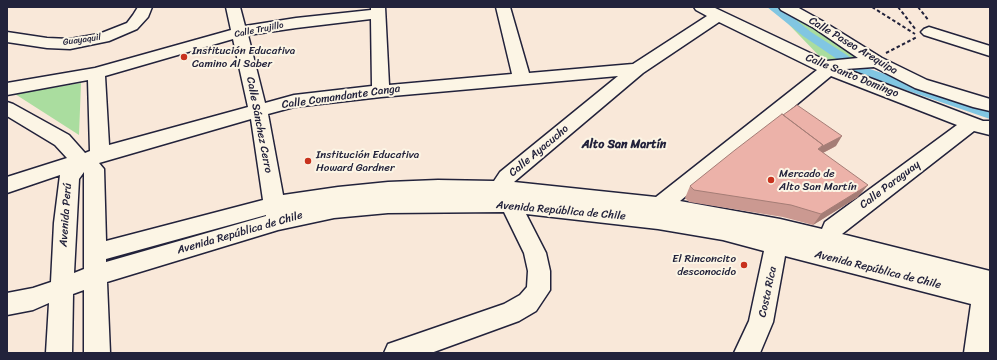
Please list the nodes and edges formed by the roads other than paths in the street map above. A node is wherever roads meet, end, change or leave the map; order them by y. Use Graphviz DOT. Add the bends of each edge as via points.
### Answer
graph roads {
  1 [pos="145,7"];
  2 [pos="232,7"];
  3 [pos="503,7"];
  4 [pos="701,7"];
  5 [pos="786,7"];
  6 [pos="378,10"];
  7 [pos="716,16"];
  8 [pos="240,32"];
  9 [pos="923,34"];
  10 [pos="7,37"];
  11 [pos="990,51"];
  12 [pos="872,60"];
  13 [pos="637,69"];
  14 [pos="828,69"];
  15 [pos="96,73"];
  16 [pos="522,79"];
  17 [pos="7,89"];
  18 [pos="380,91"];
  19 [pos="990,106"];
  20 [pos="7,108"];
  21 [pos="258,110"];
  22 [pos="981,126"];
  23 [pos="91,158"];
  24 [pos="7,185"];
  25 [pos="507,197"];
  26 [pos="94,213"];
  27 [pos="276,213"];
  28 [pos="659,213"];
  29 [pos="65,223"];
  30 [pos="778,237"];
  31 [pos="830,249"];
  32 [pos="96,264"];
  33 [pos="62,288"];
  34 [pos="987,288"];
  35 [pos="7,304"];
  36 [pos="59,353"];
  37 [pos="97,353"];
  38 [pos="398,353"];
  39 [pos="747,353"];
  40 [pos="977,353"];
  1 -- 10 [label="street, Guayaquil" via="132,26 103,38 70,44"];
  2 -- 8 [label="street, Calle Sánchez Cerro"];
  3 -- 16 [label="street"];
  4 -- 7 [label="street, Calle Santo Domingo"];
  5 -- 12 [label="street, Calle Paseo Arequipa"];
  6 -- 8 [label="street, Calle Trujillo"];
  6 -- 18 [label="street"];
  7 -- 13 [label="street, Calle Ayacucho"];
  7 -- 14 [label="street, Calle Santo Domingo"];
  8 -- 15 [label="street, Calle Trujillo"];
  8 -- 21 [label="street, Calle Sánchez Cerro"];
  9 -- 11 [label="street"];
  12 -- 14 [label="street" via="833,65"];
  12 -- 19 [label="street, Calle Paseo Arequipa" via="921,84"];
  13 -- 16 [label="street, Calle Comandante Canga"];
  13 -- 25 [label="street, Calle Ayacucho" via="507,177 503,182"];
  14 -- 22 [label="street, Calle Santo Domingo"];
  14 -- 28 [label="street"];
  15 -- 17 [label="street, Calle Trujillo"];
  15 -- 23 [label="street"];
  16 -- 18 [label="street, Calle Comandante Canga"];
  18 -- 21 [label="street, Calle Comandante Canga" via="294,101"];
  20 -- 23 [label="street"];
  21 -- 23 [label="street, Calle Comandante Canga"];
  21 -- 27 [label="street, Calle Sánchez Cerro"];
  22 -- 31 [label="street, Calle Paraguay" via="833,228"];
  23 -- 24 [label="street, Calle Comandante Canga"];
  23 -- 26 [label="street" via="94,169"];
  23 -- 29 [label="street, Avenida Perú" via="69,177"];
  25 -- 27 [label="street, Avenida República de Chile"];
  25 -- 28 [label="street, Avenida República de Chile"];
  25 -- 38 [label="street" via="535,253 539,271 538,290 528,303 511,313"];
  26 -- 29 [label="street"];
  26 -- 32 [label="street"];
  27 -- 32 [label="street, Avenida República de Chile"];
  28 -- 30 [label="street, Avenida República de Chile" via="723,231"];
  29 -- 33 [label="street, Avenida Perú"];
  30 -- 31 [label="street, Avenida República de Chile"];
  30 -- 39 [label="street, Costa Rica" via="761,322"];
  31 -- 34 [label="street, Avenida República de Chile"];
  32 -- 33 [label="street, Avenida República de Chile"];
  32 -- 37 [label="street"];
  33 -- 35 [label="street, Avenida República de Chile" via="33,299"];
  33 -- 36 [label="street, Avenida Perú"];
  34 -- 40 [label="street"];
}
